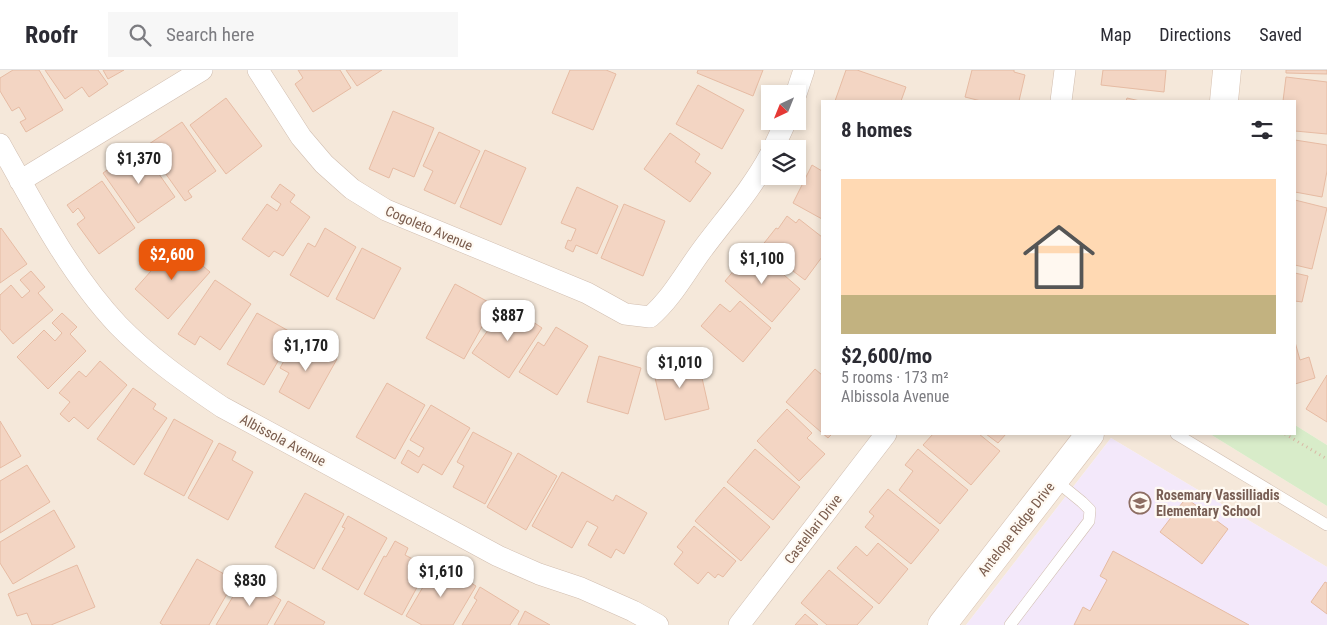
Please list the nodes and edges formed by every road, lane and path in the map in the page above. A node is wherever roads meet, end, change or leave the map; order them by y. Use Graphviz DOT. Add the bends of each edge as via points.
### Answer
graph roads {
  1 [pos="202,70"];
  2 [pos="258,70"];
  3 [pos="804,70"];
  4 [pos="1065,70"];
  5 [pos="1227,70"];
  6 [pos="799,85"];
  7 [pos="1062,100"];
  8 [pos="1224,100"];
  9 [pos="0,144"];
  10 [pos="761,172"];
  11 [pos="20,180"];
  12 [pos="885,435"];
  13 [pos="1089,435"];
  14 [pos="1178,435"];
  15 [pos="1287,435"];
  16 [pos="1327,459"];
  17 [pos="1054,480"];
  18 [pos="1327,525"];
  19 [pos="658,625"];
  20 [pos="739,625"];
  21 [pos="942,625"];
  22 [pos="1010,625"];
  1 -- 11 [label="street"];
  2 -- 10 [label="street, Cogoleto Avenue" via="301,137 352,189 386,210 587,293 625,314 650,317 663,306"];
  3 -- 6 [label="street"];
  4 -- 7 [label="street"];
  5 -- 8 [label="street"];
  9 -- 11 [label="street, Albissola Avenue"];
  11 -- 19 [label="street, Albissola Avenue" via="90,290 148,354 185,382 222,407 498,556 581,588"];
  12 -- 20 [label="street, Castellari Drive"];
  13 -- 17 [label="street, Antelope Ridge Drive"];
  14 -- 18 [label="lane"];
  15 -- 16 [label="path"];
  17 -- 21 [label="street, Antelope Ridge Drive"];
  17 -- 22 [label="lane" via="1090,510 1089,522"];
}
